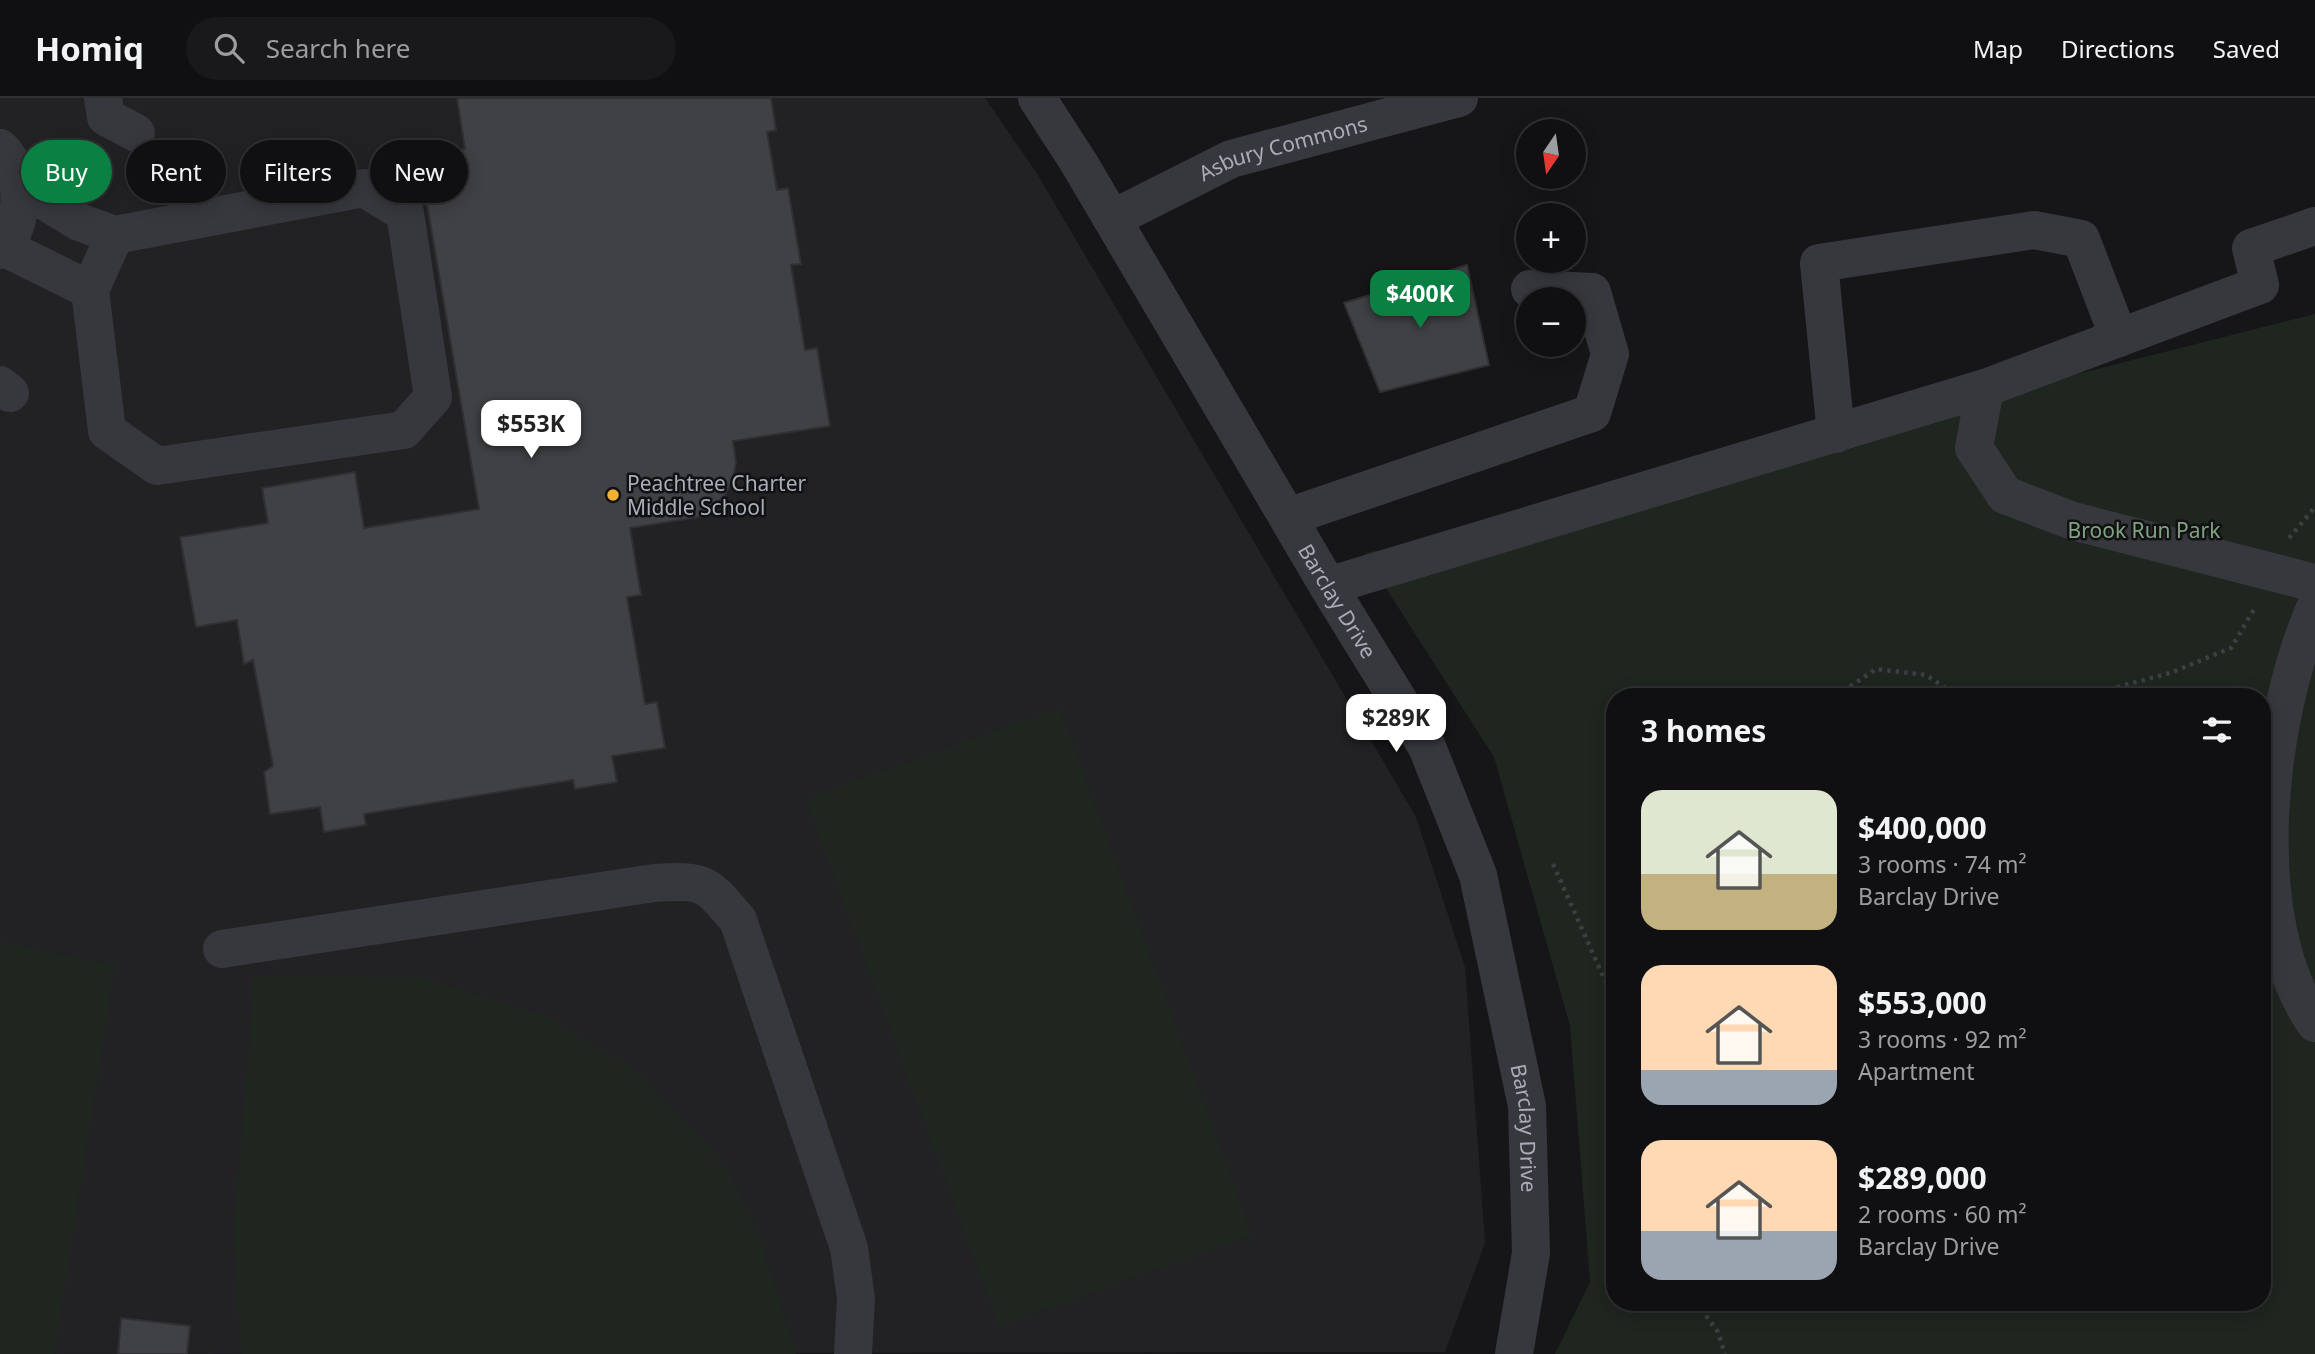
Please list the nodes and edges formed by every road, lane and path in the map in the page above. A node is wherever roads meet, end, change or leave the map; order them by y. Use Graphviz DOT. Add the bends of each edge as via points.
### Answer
graph roads {
  1 [pos="103,98"];
  2 [pos="1037,98"];
  3 [pos="1459,98"];
  4 [pos="136,134"];
  5 [pos="0,148"];
  6 [pos="19,185"];
  7 [pos="1112,219"];
  8 [pos="2315,226"];
  9 [pos="116,235"];
  10 [pos="2,249"];
  11 [pos="90,290"];
  12 [pos="1586,292"];
  13 [pos="2119,338"];
  14 [pos="1984,388"];
  15 [pos="1836,434"];
  16 [pos="2315,507"];
  17 [pos="1288,517"];
  18 [pos="2287,542"];
  19 [pos="2315,583"];
  20 [pos="1328,586"];
  21 [pos="2256,606"];
  22 [pos="2315,608"];
  23 [pos="1848,688"];
  24 [pos="1945,688"];
  25 [pos="2114,688"];
  26 [pos="2271,848"];
  27 [pos="1553,864"];
  28 [pos="2271,878"];
  29 [pos="222,949"];
  30 [pos="1606,983"];
  31 [pos="2315,1023"];
  32 [pos="1703,1311"];
  33 [pos="853,1354"];
  34 [pos="1514,1354"];
  35 [pos="1725,1354"];
  1 -- 4 [label="street" via="106,117"];
  2 -- 7 [label="street, Barclay Drive"];
  3 -- 7 [label="street, Asbury Commons" via="1231,159"];
  5 -- 6 [label="street"];
  6 -- 9 [label="street" via="79,222"];
  6 -- 10 [label="street" via="18,218"];
  7 -- 17 [label="street, Barclay Drive"];
  8 -- 13 [label="street" via="2251,248 2260,285"];
  9 -- 11 [label="street"];
  9 -- 11 [label="street" via="363,188 405,213 433,397 404,430 157,466 107,431"];
  10 -- 11 [label="street"];
  12 -- 17 [label="street" via="1592,292 1609,354 1592,413"];
  13 -- 14 [label="street"];
  13 -- 15 [label="street" via="2081,239 2034,230 1819,263"];
  14 -- 15 [label="street"];
  14 -- 19 [label="street" via="1974,448 2005,495 2073,521"];
  15 -- 20 [label="street"];
  16 -- 18 [label="path"];
  17 -- 20 [label="street, Barclay Drive"];
  20 -- 34 [label="street, Barclay Drive" via="1427,747 1478,875 1527,1106 1531,1253"];
  21 -- 25 [label="path" via="2231,648 2170,673"];
  22 -- 26 [label="street" via="2295,657 2280,720"];
  23 -- 24 [label="path" via="1876,669 1926,675"];
  27 -- 30 [label="path"];
  28 -- 31 [label="street" via="2273,910 2286,963"];
  29 -- 33 [label="street" via="654,883 684,881 710,887 738,920 849,1248 856,1299"];
  32 -- 35 [label="path" via="1718,1332"];
}
